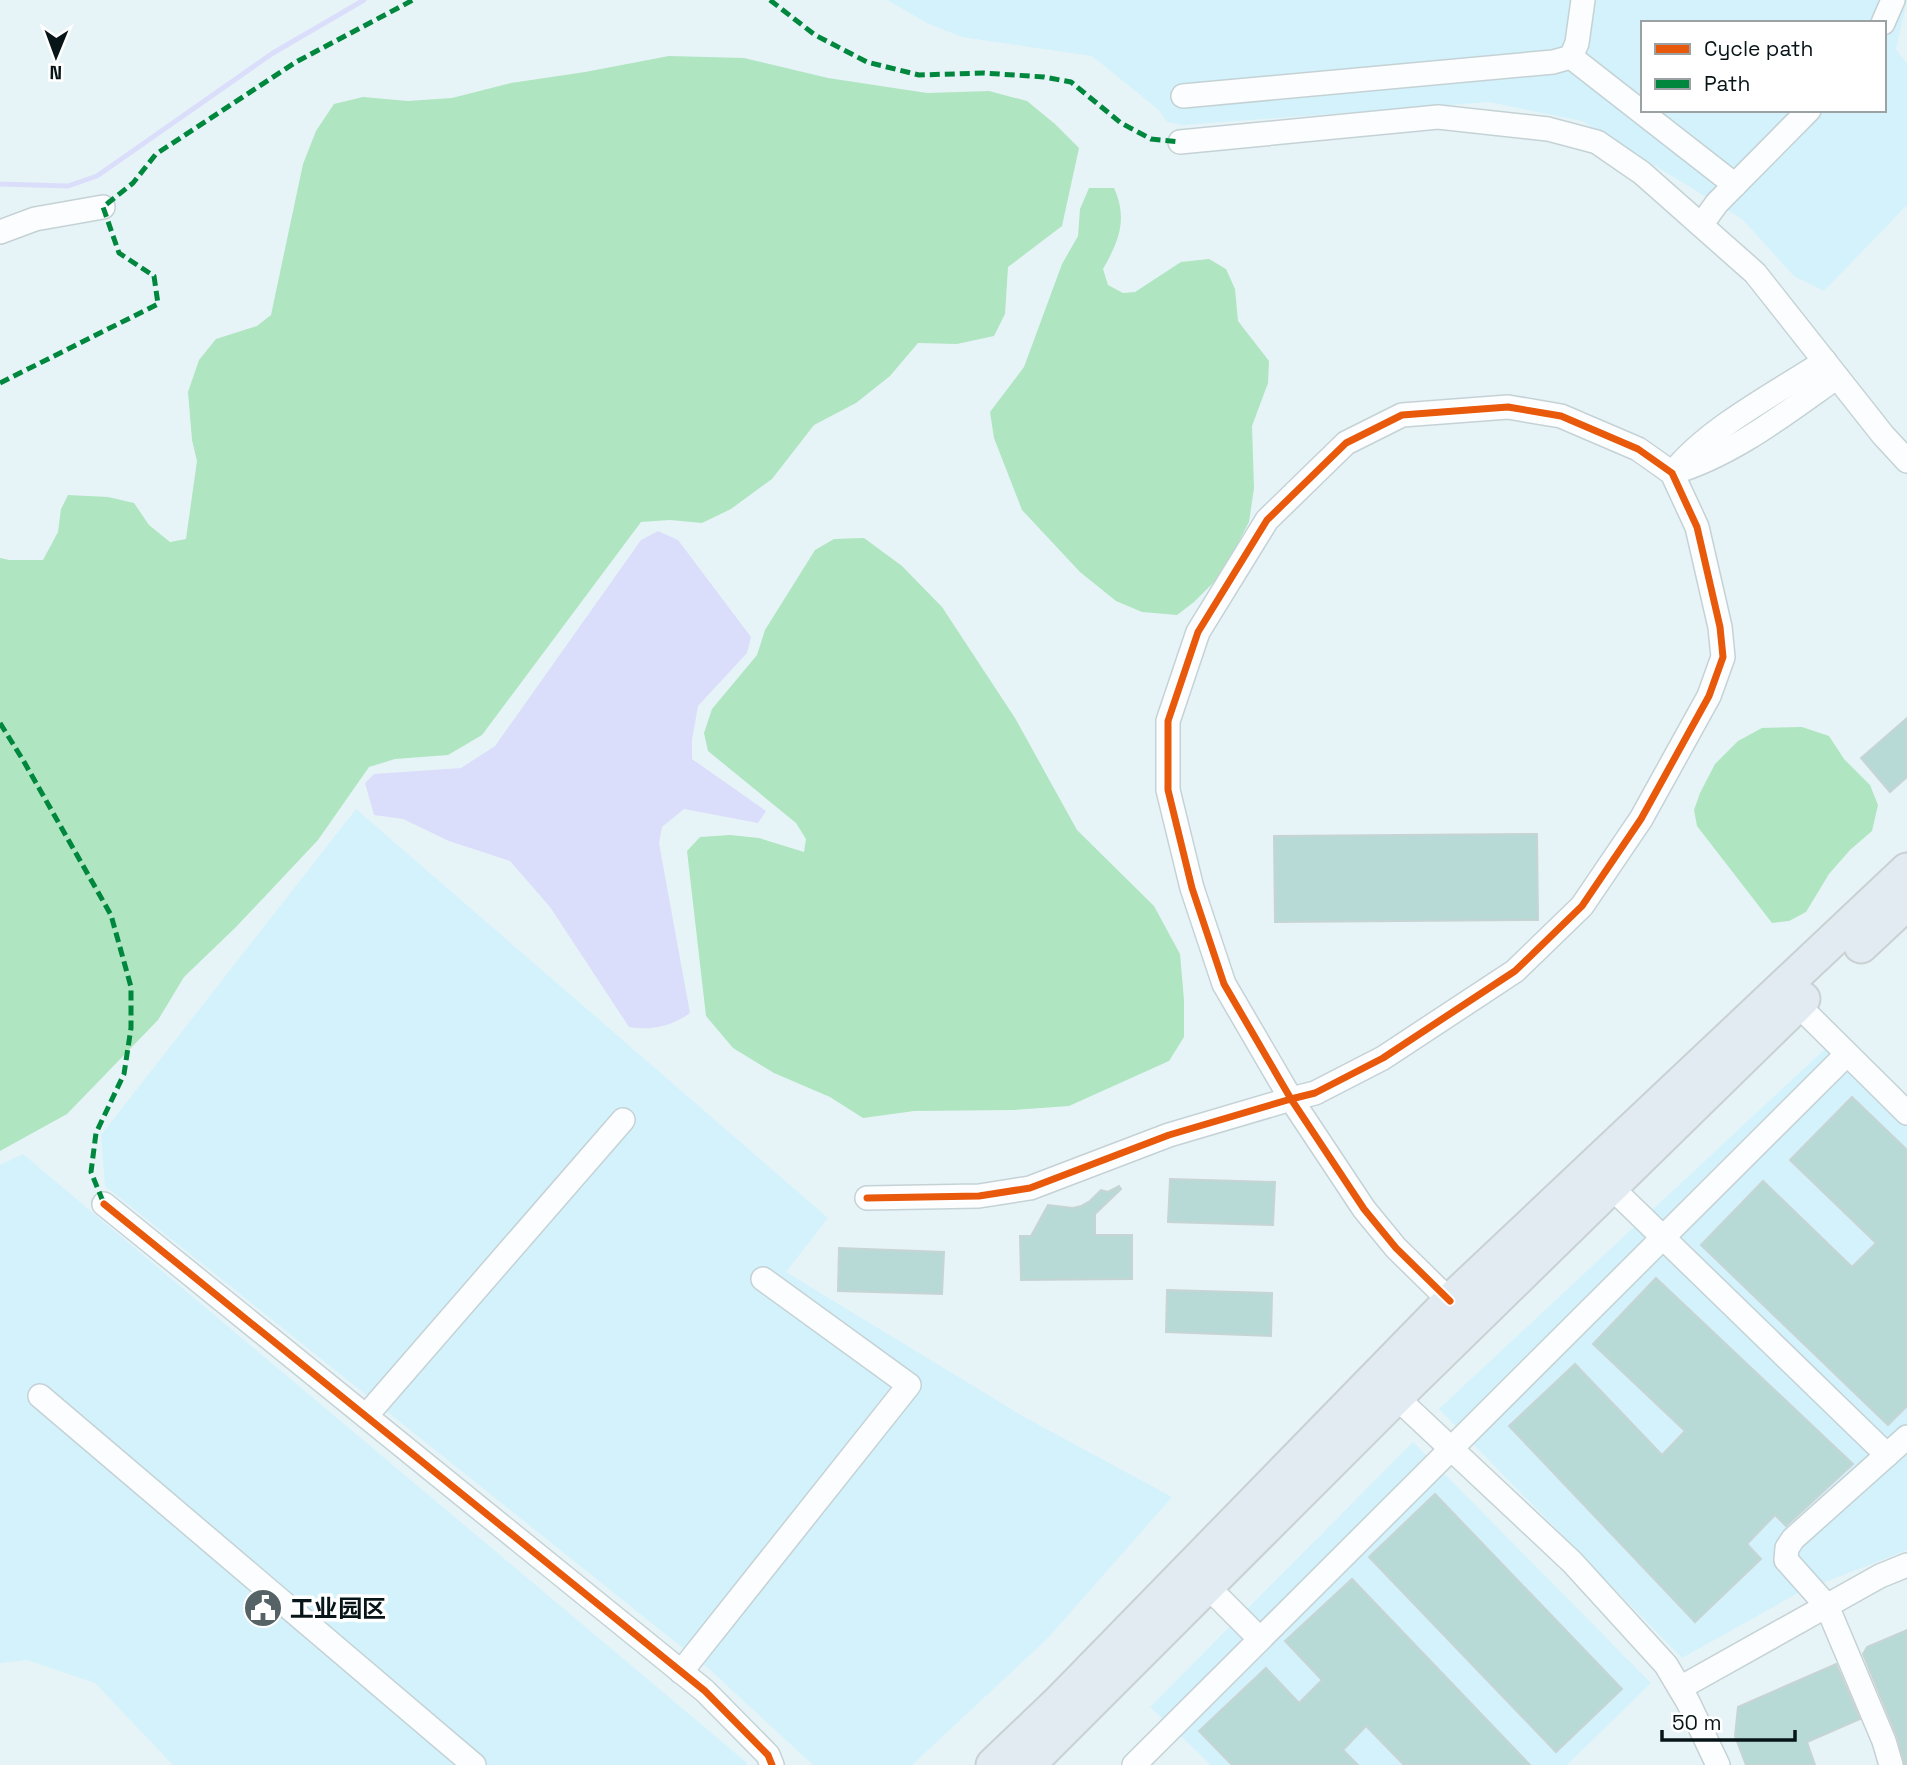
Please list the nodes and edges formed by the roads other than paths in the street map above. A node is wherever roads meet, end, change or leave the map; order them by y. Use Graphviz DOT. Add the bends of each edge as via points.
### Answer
graph roads {
  1 [pos="1583,0"];
  2 [pos="1893,0"];
  3 [pos="1884,21"];
  4 [pos="1571,57"];
  5 [pos="1183,96"];
  6 [pos="1641,112"];
  7 [pos="1641,112"];
  8 [pos="1808,112"];
  9 [pos="1181,142"];
  10 [pos="1735,185"];
  11 [pos="103,207"];
  12 [pos="1701,225"];
  13 [pos="0,232"];
  14 [pos="1831,369"];
  15 [pos="1907,461"];
  16 [pos="1672,473"];
  17 [pos="1907,870"];
  18 [pos="1907,902"];
  19 [pos="1798,1005"];
  20 [pos="1847,1054"];
  21 [pos="1292,1099"];
  22 [pos="1907,1113"];
  23 [pos="623,1120"];
  24 [pos="1611,1187"];
  25 [pos="867,1198"];
  26 [pos="104,1204"];
  27 [pos="1663,1237"];
  28 [pos="763,1279"];
  29 [pos="1450,1301"];
  30 [pos="40,1396"];
  31 [pos="1396,1397"];
  32 [pos="366,1416"];
  33 [pos="1907,1437"];
  34 [pos="1452,1447"];
  35 [pos="1887,1455"];
  36 [pos="1907,1566"];
  37 [pos="1207,1586"];
  38 [pos="1827,1606"];
  39 [pos="1260,1639"];
  40 [pos="681,1672"];
  41 [pos="1680,1688"];
  42 [pos="474,1765"];
  43 [pos="772,1765"];
  44 [pos="993,1765"];
  45 [pos="1028,1765"];
  46 [pos="1134,1765"];
  47 [pos="1718,1765"];
  48 [pos="1891,1765"];
  1 -- 4 [label="street"];
  2 -- 3 [label="street"];
  4 -- 5 [label="street"];
  4 -- 7 [label="street"];
  6 -- 10 [label="street"];
  8 -- 10 [label="street"];
  9 -- 12 [label="street" via="1438,117 1548,129 1597,142 1642,173"];
  10 -- 12 [label="street"];
  11 -- 13 [label="street" via="35,219"];
  12 -- 14 [label="street" via="1755,274"];
  14 -- 15 [label="street"];
  14 -- 16 [label="street" via="1735,445"];
  16 -- 21 [label="street" via="1697,527 1723,657 1709,696 1641,819 1582,906 1515,971 1383,1058 1315,1093"];
  16 -- 21 [label="street" via="1638,449 1562,416 1508,407 1402,415 1346,443 1267,520 1198,632 1168,721 1168,790 1192,888 1224,984"];
  17 -- 29 [label="highway"];
  18 -- 19 [label="highway"];
  19 -- 20 [label="street"];
  19 -- 24 [label="highway"];
  20 -- 22 [label="street"];
  20 -- 27 [label="street"];
  21 -- 25 [label="street" via="1169,1135 1030,1188 979,1196"];
  21 -- 29 [label="street" via="1364,1209"];
  23 -- 32 [label="street"];
  24 -- 27 [label="street"];
  24 -- 31 [label="highway"];
  26 -- 32 [label="street"];
  27 -- 34 [label="street"];
  27 -- 35 [label="street"];
  28 -- 40 [label="street" via="909,1385"];
  29 -- 44 [label="highway"];
  30 -- 42 [label="street"];
  31 -- 34 [label="street"];
  31 -- 37 [label="highway"];
  32 -- 40 [label="street"];
  33 -- 35 [label="street"];
  34 -- 39 [label="street"];
  34 -- 41 [label="street" via="1572,1562 1666,1665"];
  35 -- 38 [label="street" via="1787,1548 1786,1560"];
  36 -- 38 [label="street"];
  37 -- 39 [label="street"];
  37 -- 45 [label="highway"];
  38 -- 41 [label="street"];
  38 -- 48 [label="street"];
  39 -- 46 [label="street"];
  40 -- 43 [label="street" via="768,1755"];
  41 -- 47 [label="street"];
}
